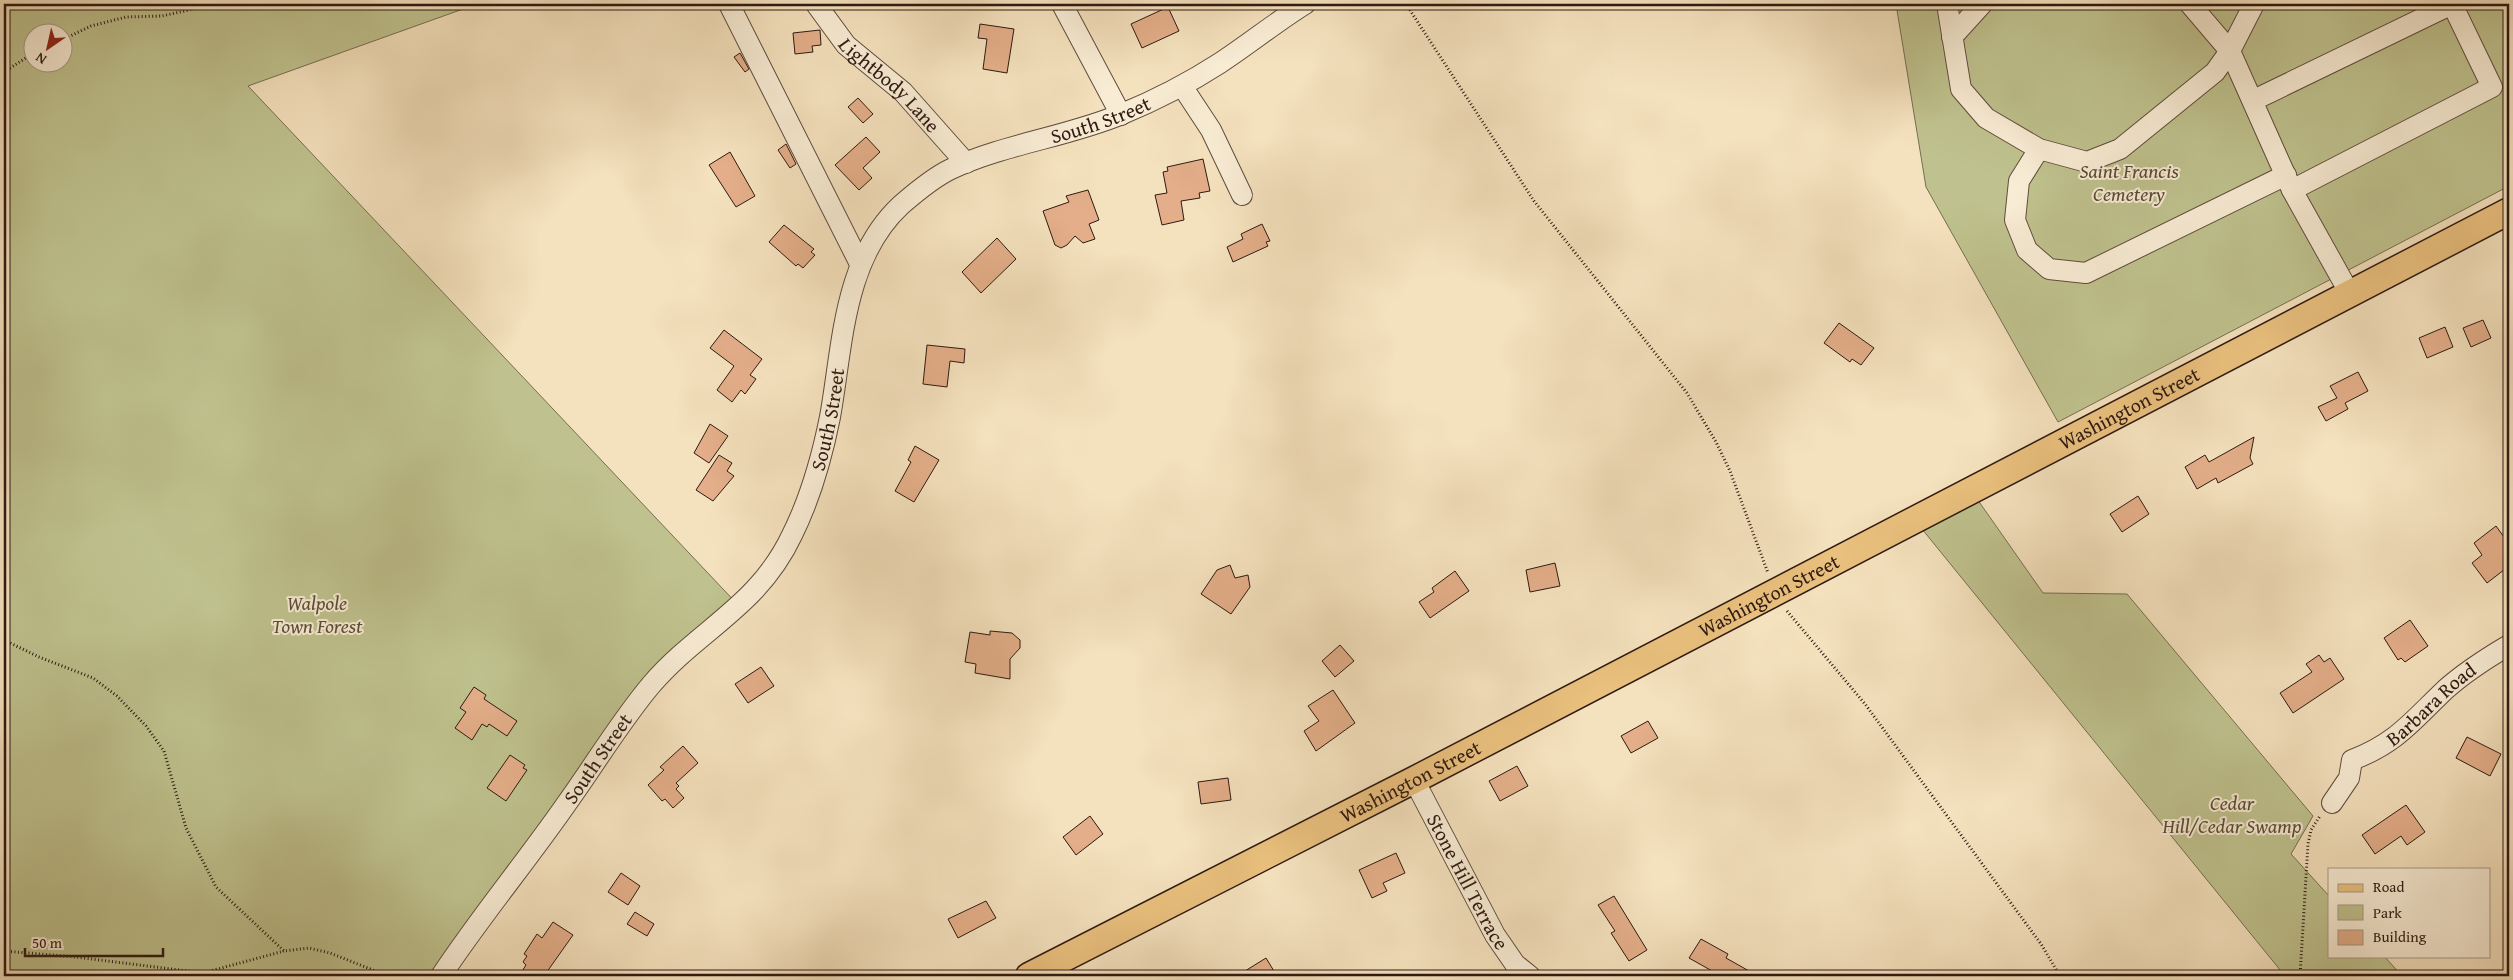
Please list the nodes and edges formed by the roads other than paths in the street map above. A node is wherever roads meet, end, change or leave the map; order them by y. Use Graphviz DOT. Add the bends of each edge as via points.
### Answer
graph roads {
  1 [pos="729,4"];
  2 [pos="816,4"];
  3 [pos="1062,4"];
  4 [pos="1305,4"];
  5 [pos="1947,4"];
  6 [pos="1982,4"];
  7 [pos="2190,4"];
  8 [pos="2254,4"];
  9 [pos="1952,37"];
  10 [pos="2230,51"];
  11 [pos="1182,86"];
  12 [pos="2254,100"];
  13 [pos="1121,115"];
  14 [pos="2039,150"];
  15 [pos="966,163"];
  16 [pos="2289,183"];
  17 [pos="1242,195"];
  18 [pos="2509,212"];
  19 [pos="860,264"];
  20 [pos="2350,294"];
  21 [pos="2507,653"];
  22 [pos="1414,780"];
  23 [pos="2332,803"];
  24 [pos="441,976"];
  25 [pos="1029,976"];
  26 [pos="1530,976"];
  1 -- 19 [label="street"];
  2 -- 15 [label="street, Lightbody Lane" via="846,45 903,92"];
  3 -- 13 [label="street"];
  4 -- 11 [label="street, South Street"];
  5 -- 9 [label="street"];
  6 -- 9 [label="street"];
  7 -- 10 [label="street"];
  8 -- 10 [label="street"];
  9 -- 14 [label="street" via="1960,89 1986,118"];
  10 -- 12 [label="street"];
  10 -- 14 [label="street" via="2216,72 2120,149 2088,162"];
  11 -- 13 [label="street, South Street"];
  11 -- 17 [label="street" via="1211,130"];
  12 -- 16 [label="street"];
  12 -- 16 [label="street" via="2452,4 2492,87"];
  13 -- 15 [label="street, South Street"];
  14 -- 16 [label="street" via="2019,181 2015,220 2027,250 2049,269 2086,273"];
  15 -- 19 [label="street, South Street" via="947,171 900,206 868,246"];
  16 -- 20 [label="street"];
  18 -- 20 [label="main road, Washington Street"];
  19 -- 24 [label="street, South Street" via="850,300 829,422 816,470 802,512 777,563 740,607 670,664 635,705"];
  20 -- 22 [label="main road, Washington Street"];
  21 -- 23 [label="street, Barbara Road" via="2447,688 2382,748 2352,760 2349,778"];
  22 -- 25 [label="main road, Washington Street"];
  22 -- 26 [label="street, Stone Hill Terrace" via="1495,935 1515,964"];
}
